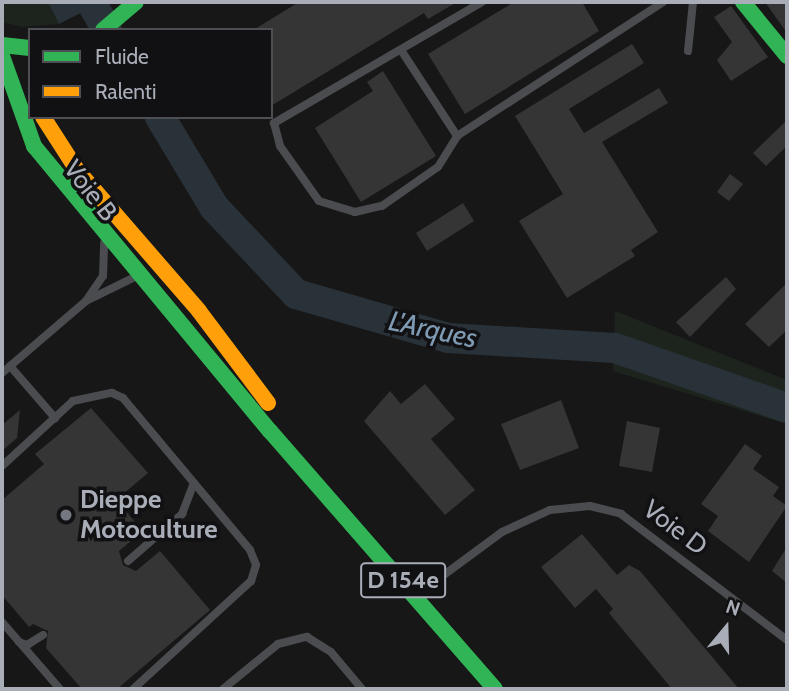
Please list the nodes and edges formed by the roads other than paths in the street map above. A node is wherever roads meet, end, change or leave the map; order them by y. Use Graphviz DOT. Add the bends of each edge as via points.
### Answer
graph roads {
  1 [pos="136,2"];
  2 [pos="482,2"];
  3 [pos="663,2"];
  4 [pos="693,2"];
  5 [pos="743,2"];
  6 [pos="105,28"];
  7 [pos="2,45"];
  8 [pos="28,48"];
  9 [pos="401,50"];
  10 [pos="688,51"];
  11 [pos="2,56"];
  12 [pos="787,56"];
  13 [pos="44,119"];
  14 [pos="457,136"];
  15 [pos="33,146"];
  16 [pos="147,278"];
  17 [pos="86,301"];
  18 [pos="10,366"];
  19 [pos="2,373"];
  20 [pos="55,418"];
  21 [pos="2,466"];
  22 [pos="309,472"];
  23 [pos="194,483"];
  24 [pos="128,561"];
  25 [pos="417,595"];
  26 [pos="2,622"];
  27 [pos="43,635"];
  28 [pos="787,640"];
  29 [pos="19,642"];
  30 [pos="60,689"];
  31 [pos="133,689"];
  32 [pos="223,689"];
  33 [pos="362,689"];
  34 [pos="495,689"];
  1 -- 6 [label="main road"];
  2 -- 9 [label="lane"];
  3 -- 14 [label="lane"];
  4 -- 10 [label="lane"];
  5 -- 12 [label="main road"];
  7 -- 8 [label="main road"];
  9 -- 14 [label="lane"];
  9 -- 14 [label="lane" via="274,123 280,146 319,201 355,212 382,206 438,167"];
  11 -- 15 [label="main road, D 154e"];
  13 -- 22 [label="main road, D 154e" via="71,162 199,312 273,408"];
  15 -- 16 [label="main road, D 154e"];
  15 -- 17 [label="lane, Voie B" via="107,249 103,276"];
  16 -- 17 [label="lane, Voie B" via="133,276"];
  16 -- 22 [label="main road, D 154e"];
  17 -- 18 [label="lane, Voie B"];
  18 -- 19 [label="lane, Voie B"];
  18 -- 20 [label="lane"];
  20 -- 21 [label="lane"];
  20 -- 23 [label="lane" via="90,394 122,398"];
  22 -- 25 [label="main road, D 154e"];
  23 -- 24 [label="lane" via="182,514"];
  23 -- 31 [label="lane" via="250,550 256,573"];
  25 -- 28 [label="lane, Voie D" via="502,532 550,510 590,506 621,514"];
  25 -- 34 [label="main road, D 154e"];
  26 -- 29 [label="lane"];
  27 -- 29 [label="lane" via="27,645"];
  29 -- 30 [label="lane"];
  32 -- 33 [label="lane" via="278,644 307,637 331,652"];
}
